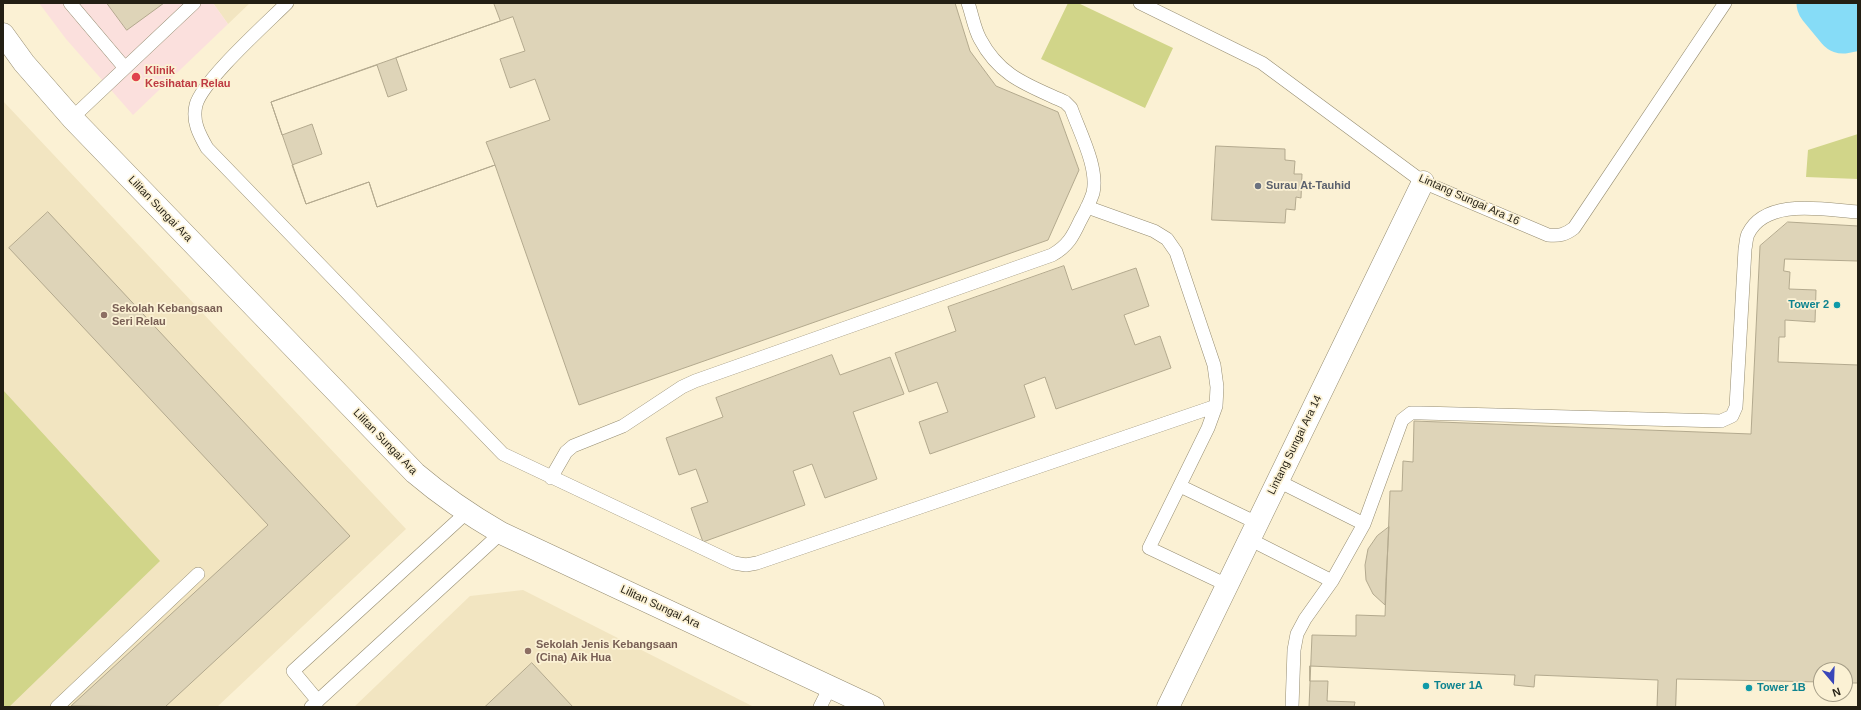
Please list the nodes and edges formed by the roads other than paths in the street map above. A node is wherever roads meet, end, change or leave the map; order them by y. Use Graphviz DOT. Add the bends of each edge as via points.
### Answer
graph roads {
  1 [pos="70,3"];
  2 [pos="194,3"];
  3 [pos="287,3"];
  4 [pos="968,3"];
  5 [pos="1140,3"];
  6 [pos="1724,3"];
  7 [pos="3,34"];
  8 [pos="125,68"];
  9 [pos="72,118"];
  10 [pos="1423,182"];
  11 [pos="1087,207"];
  12 [pos="1858,212"];
  13 [pos="1216,406"];
  14 [pos="551,478"];
  15 [pos="1278,481"];
  16 [pos="1180,486"];
  17 [pos="466,513"];
  18 [pos="1364,524"];
  19 [pos="1253,531"];
  20 [pos="501,533"];
  21 [pos="198,574"];
  22 [pos="1332,581"];
  23 [pos="1227,585"];
  24 [pos="830,687"];
  25 [pos="315,704"];
  26 [pos="57,707"];
  27 [pos="820,707"];
  28 [pos="873,707"];
  29 [pos="1168,707"];
  30 [pos="1292,707"];
  1 -- 8 [label="lane"];
  2 -- 8 [label="lane"];
  3 -- 14 [label="lane" via="223,67 196,104 195,120 206,148 496,449"];
  4 -- 11 [label="lane" via="979,38 998,66 1013,78 1065,102 1071,108 1094,175 1093,194"];
  5 -- 10 [label="lane, Lintang Sungai Ara 16" via="1262,63"];
  6 -- 10 [label="lane, Lintang Sungai Ara 16" via="1574,228 1566,234 1548,235"];
  7 -- 9 [label="street, Lilitan Sungai Ara" via="24,63"];
  8 -- 9 [label="lane"];
  9 -- 17 [label="street, Lilitan Sungai Ara" via="415,473"];
  10 -- 15 [label="street, Lintang Sungai Ara 14"];
  11 -- 13 [label="lane" via="1154,231 1167,239 1176,252 1214,365"];
  11 -- 14 [label="lane" via="1071,241 1052,255 695,381 623,426 573,446 566,452"];
  12 -- 18 [label="lane" via="1788,208 1760,219 1748,234 1736,407 1732,416 1721,421 1410,413 1402,420"];
  13 -- 14 [label="lane" via="746,565 734,563"];
  13 -- 16 [label="lane"];
  15 -- 18 [label="lane"];
  15 -- 19 [label="street, Lintang Sungai Ara 14"];
  16 -- 19 [label="lane"];
  16 -- 23 [label="lane" via="1149,548"];
  17 -- 20 [label="street, Lilitan Sungai Ara"];
  17 -- 25 [label="lane" via="293,671"];
  18 -- 22 [label="lane"];
  19 -- 22 [label="lane"];
  19 -- 23 [label="street, Lintang Sungai Ara 14"];
  20 -- 24 [label="street, Lilitan Sungai Ara"];
  20 -- 25 [label="lane"];
  21 -- 26 [label="lane"];
  22 -- 30 [label="lane" via="1305,618 1297,634"];
  23 -- 29 [label="street, Lintang Sungai Ara 14"];
  24 -- 27 [label="lane"];
  24 -- 28 [label="street, Lilitan Sungai Ara"];
}
